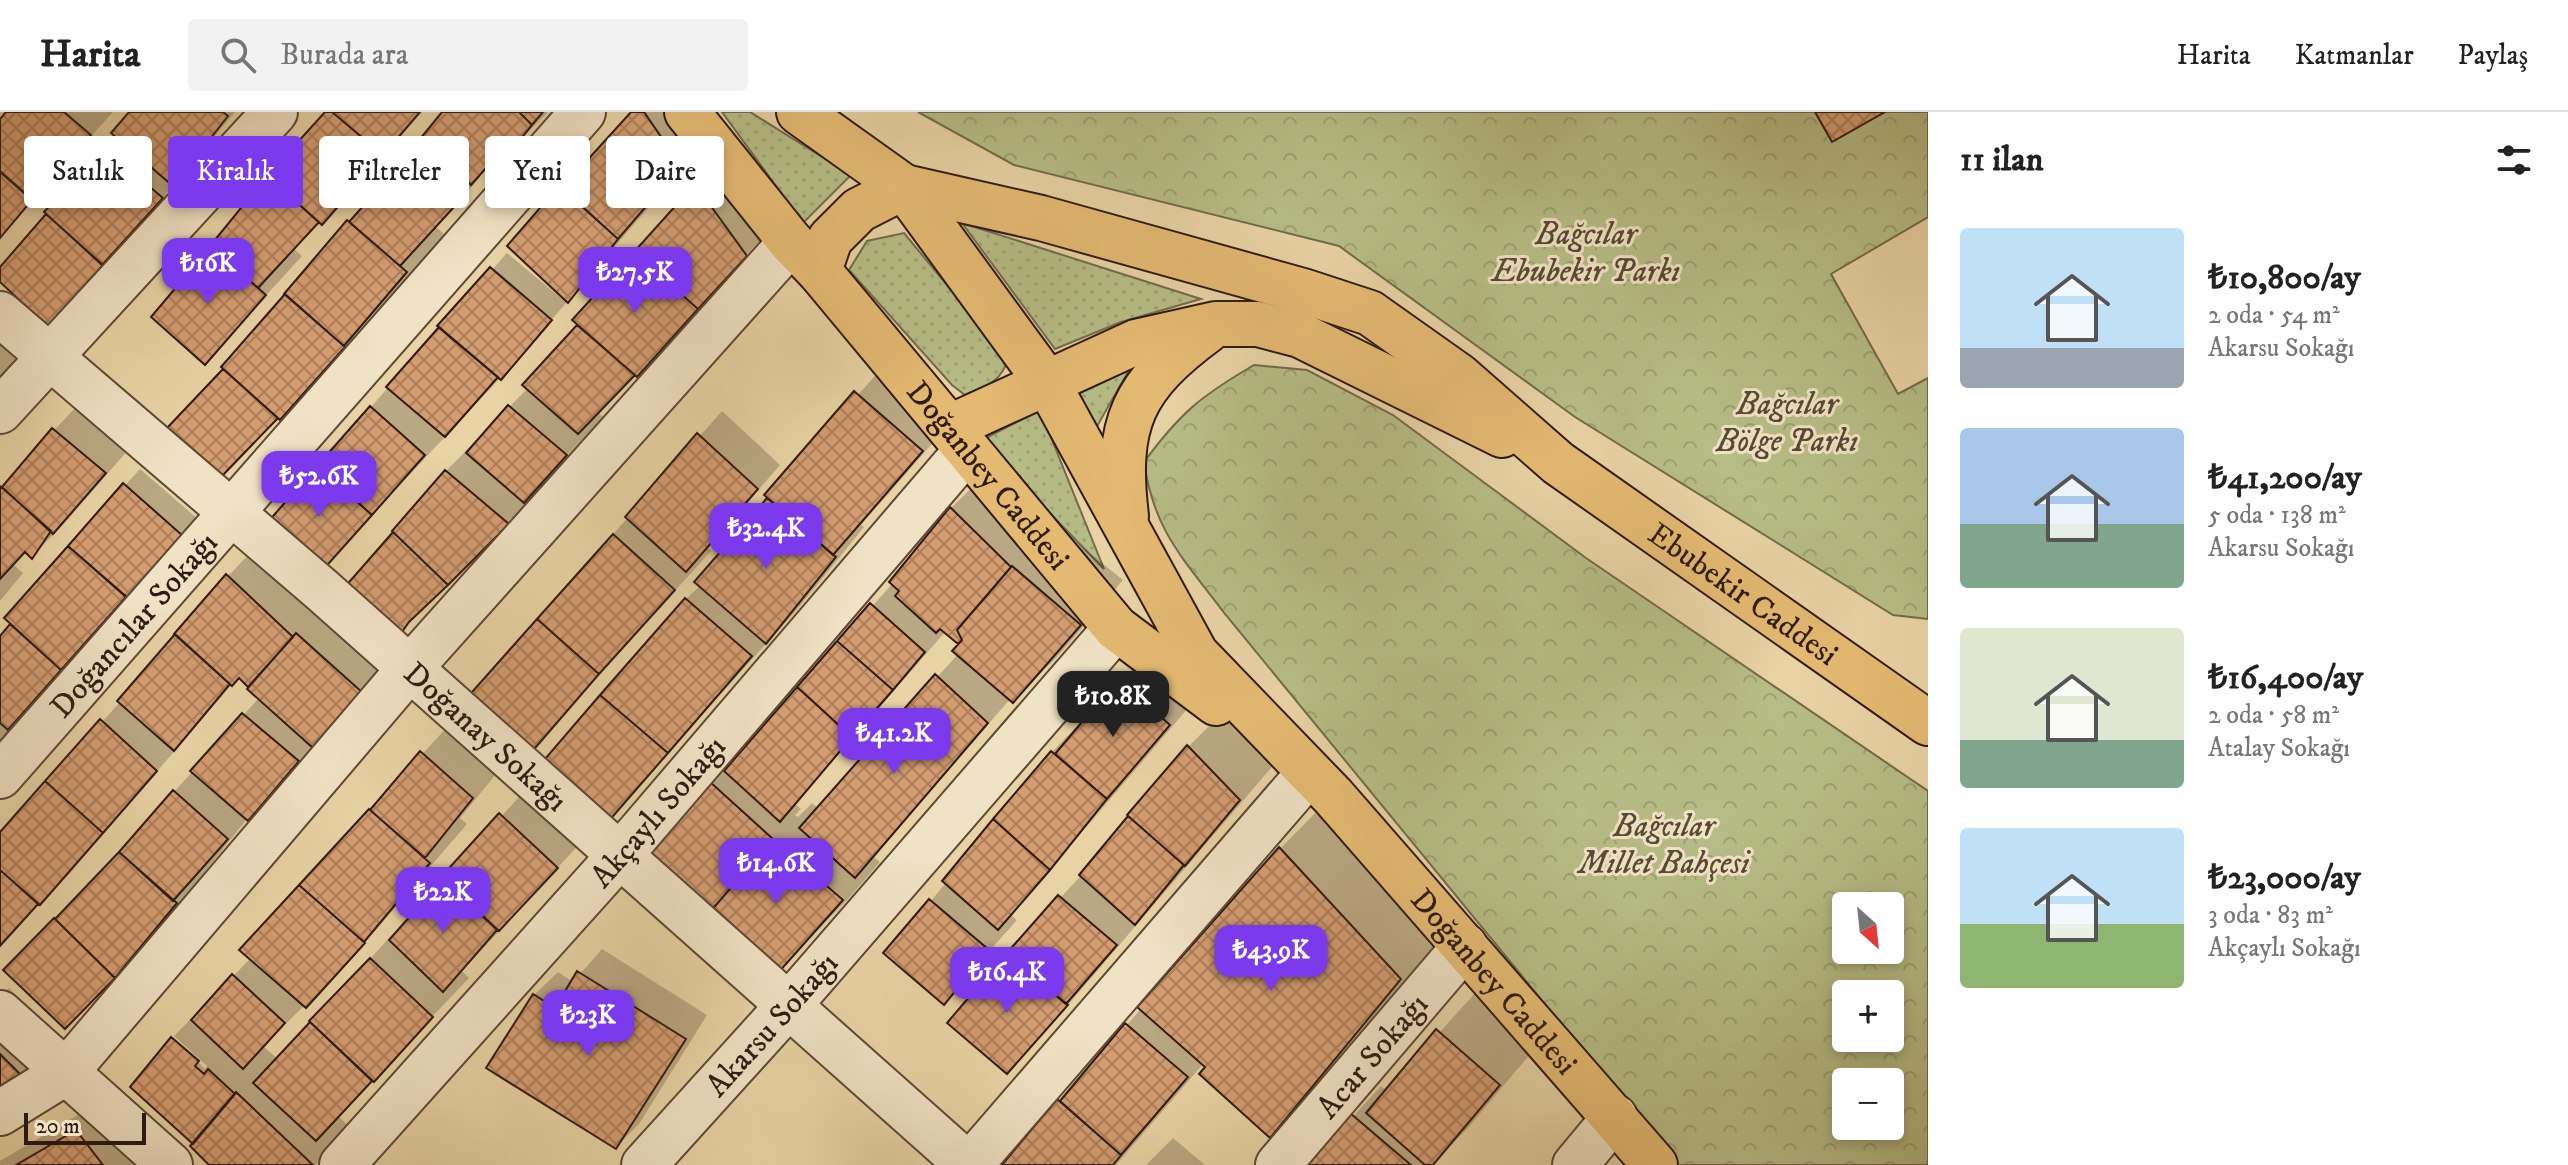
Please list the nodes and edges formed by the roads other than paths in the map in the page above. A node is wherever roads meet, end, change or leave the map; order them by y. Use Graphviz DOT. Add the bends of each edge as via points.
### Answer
graph roads {
  1 [pos="275,112"];
  2 [pos="583,112"];
  3 [pos="687,112"];
  4 [pos="799,112"];
  5 [pos="904,187"];
  6 [pos="805,256"];
  7 [pos="0,314"];
  8 [pos="1216,324"];
  9 [pos="48,355"];
  10 [pos="1048,384"];
  11 [pos="0,411"];
  12 [pos="958,438"];
  13 [pos="1558,463"];
  14 [pos="230,511"];
  15 [pos="1128,534"];
  16 [pos="1116,628"];
  17 [pos="410,668"];
  18 [pos="1928,723"];
  19 [pos="0,776"];
  20 [pos="1321,784"];
  21 [pos="620,855"];
  22 [pos="1465,946"];
  23 [pos="789,1005"];
  24 [pos="0,1013"];
  25 [pos="65,1073"];
  26 [pos="0,1113"];
  27 [pos="1615,1117"];
  28 [pos="170,1165"];
  29 [pos="342,1165"];
  30 [pos="644,1165"];
  31 [pos="969,1165"];
  32 [pos="1278,1165"];
  33 [pos="1575,1165"];
  34 [pos="1655,1165"];
  1 -- 9 [label="street"];
  2 -- 14 [label="street, Doğancılar Sokağı"];
  3 -- 6 [label="main road, Doğanbey Caddesi"];
  4 -- 5 [label="main road, Doğanbey Caddesi"];
  5 -- 6 [label="main road" via="859,210"];
  5 -- 10 [label="main road, Doğanbey Caddesi"];
  5 -- 13 [label="main road" via="1041,218 1370,313 1459,376"];
  6 -- 12 [label="main road, Doğanbey Caddesi"];
  6 -- 17 [label="street"];
  7 -- 9 [label="street, Doğanay Sokağı"];
  8 -- 10 [label="main road" via="1136,342"];
  8 -- 13 [label="main road" via="1258,324 1300,335"];
  8 -- 15 [label="main road" via="1145,386 1125,428 1120,472"];
  9 -- 11 [label="street"];
  9 -- 14 [label="street, Doğanay Sokağı"];
  10 -- 12 [label="main road"];
  10 -- 15 [label="main road, Doğanbey Caddesi"];
  12 -- 16 [label="main road, Doğanbey Caddesi"];
  12 -- 21 [label="street, Akçaylı Sokağı"];
  13 -- 18 [label="main road, Ebubekir Caddesi"];
  14 -- 17 [label="street, Doğanay Sokağı"];
  14 -- 19 [label="street, Doğancılar Sokağı"];
  15 -- 20 [label="main road, Doğanbey Caddesi" via="1196,654"];
  16 -- 20 [label="main road, Doğanbey Caddesi"];
  16 -- 23 [label="street, Akarsu Sokağı"];
  17 -- 21 [label="street, Doğanay Sokağı"];
  17 -- 25 [label="street"];
  20 -- 22 [label="main road, Doğanbey Caddesi"];
  20 -- 31 [label="street"];
  21 -- 23 [label="street, Doğanay Sokağı"];
  21 -- 29 [label="street, Akçaylı Sokağı"];
  22 -- 27 [label="main road, Doğanbey Caddesi"];
  22 -- 32 [label="street, Acar Sokağı"];
  23 -- 30 [label="street, Akarsu Sokağı"];
  23 -- 31 [label="street, Doğanay Sokağı"];
  24 -- 25 [label="street"];
  25 -- 26 [label="street"];
  25 -- 28 [label="street"];
  27 -- 33 [label="street"];
  27 -- 34 [label="main road, Doğanbey Caddesi"];
}
